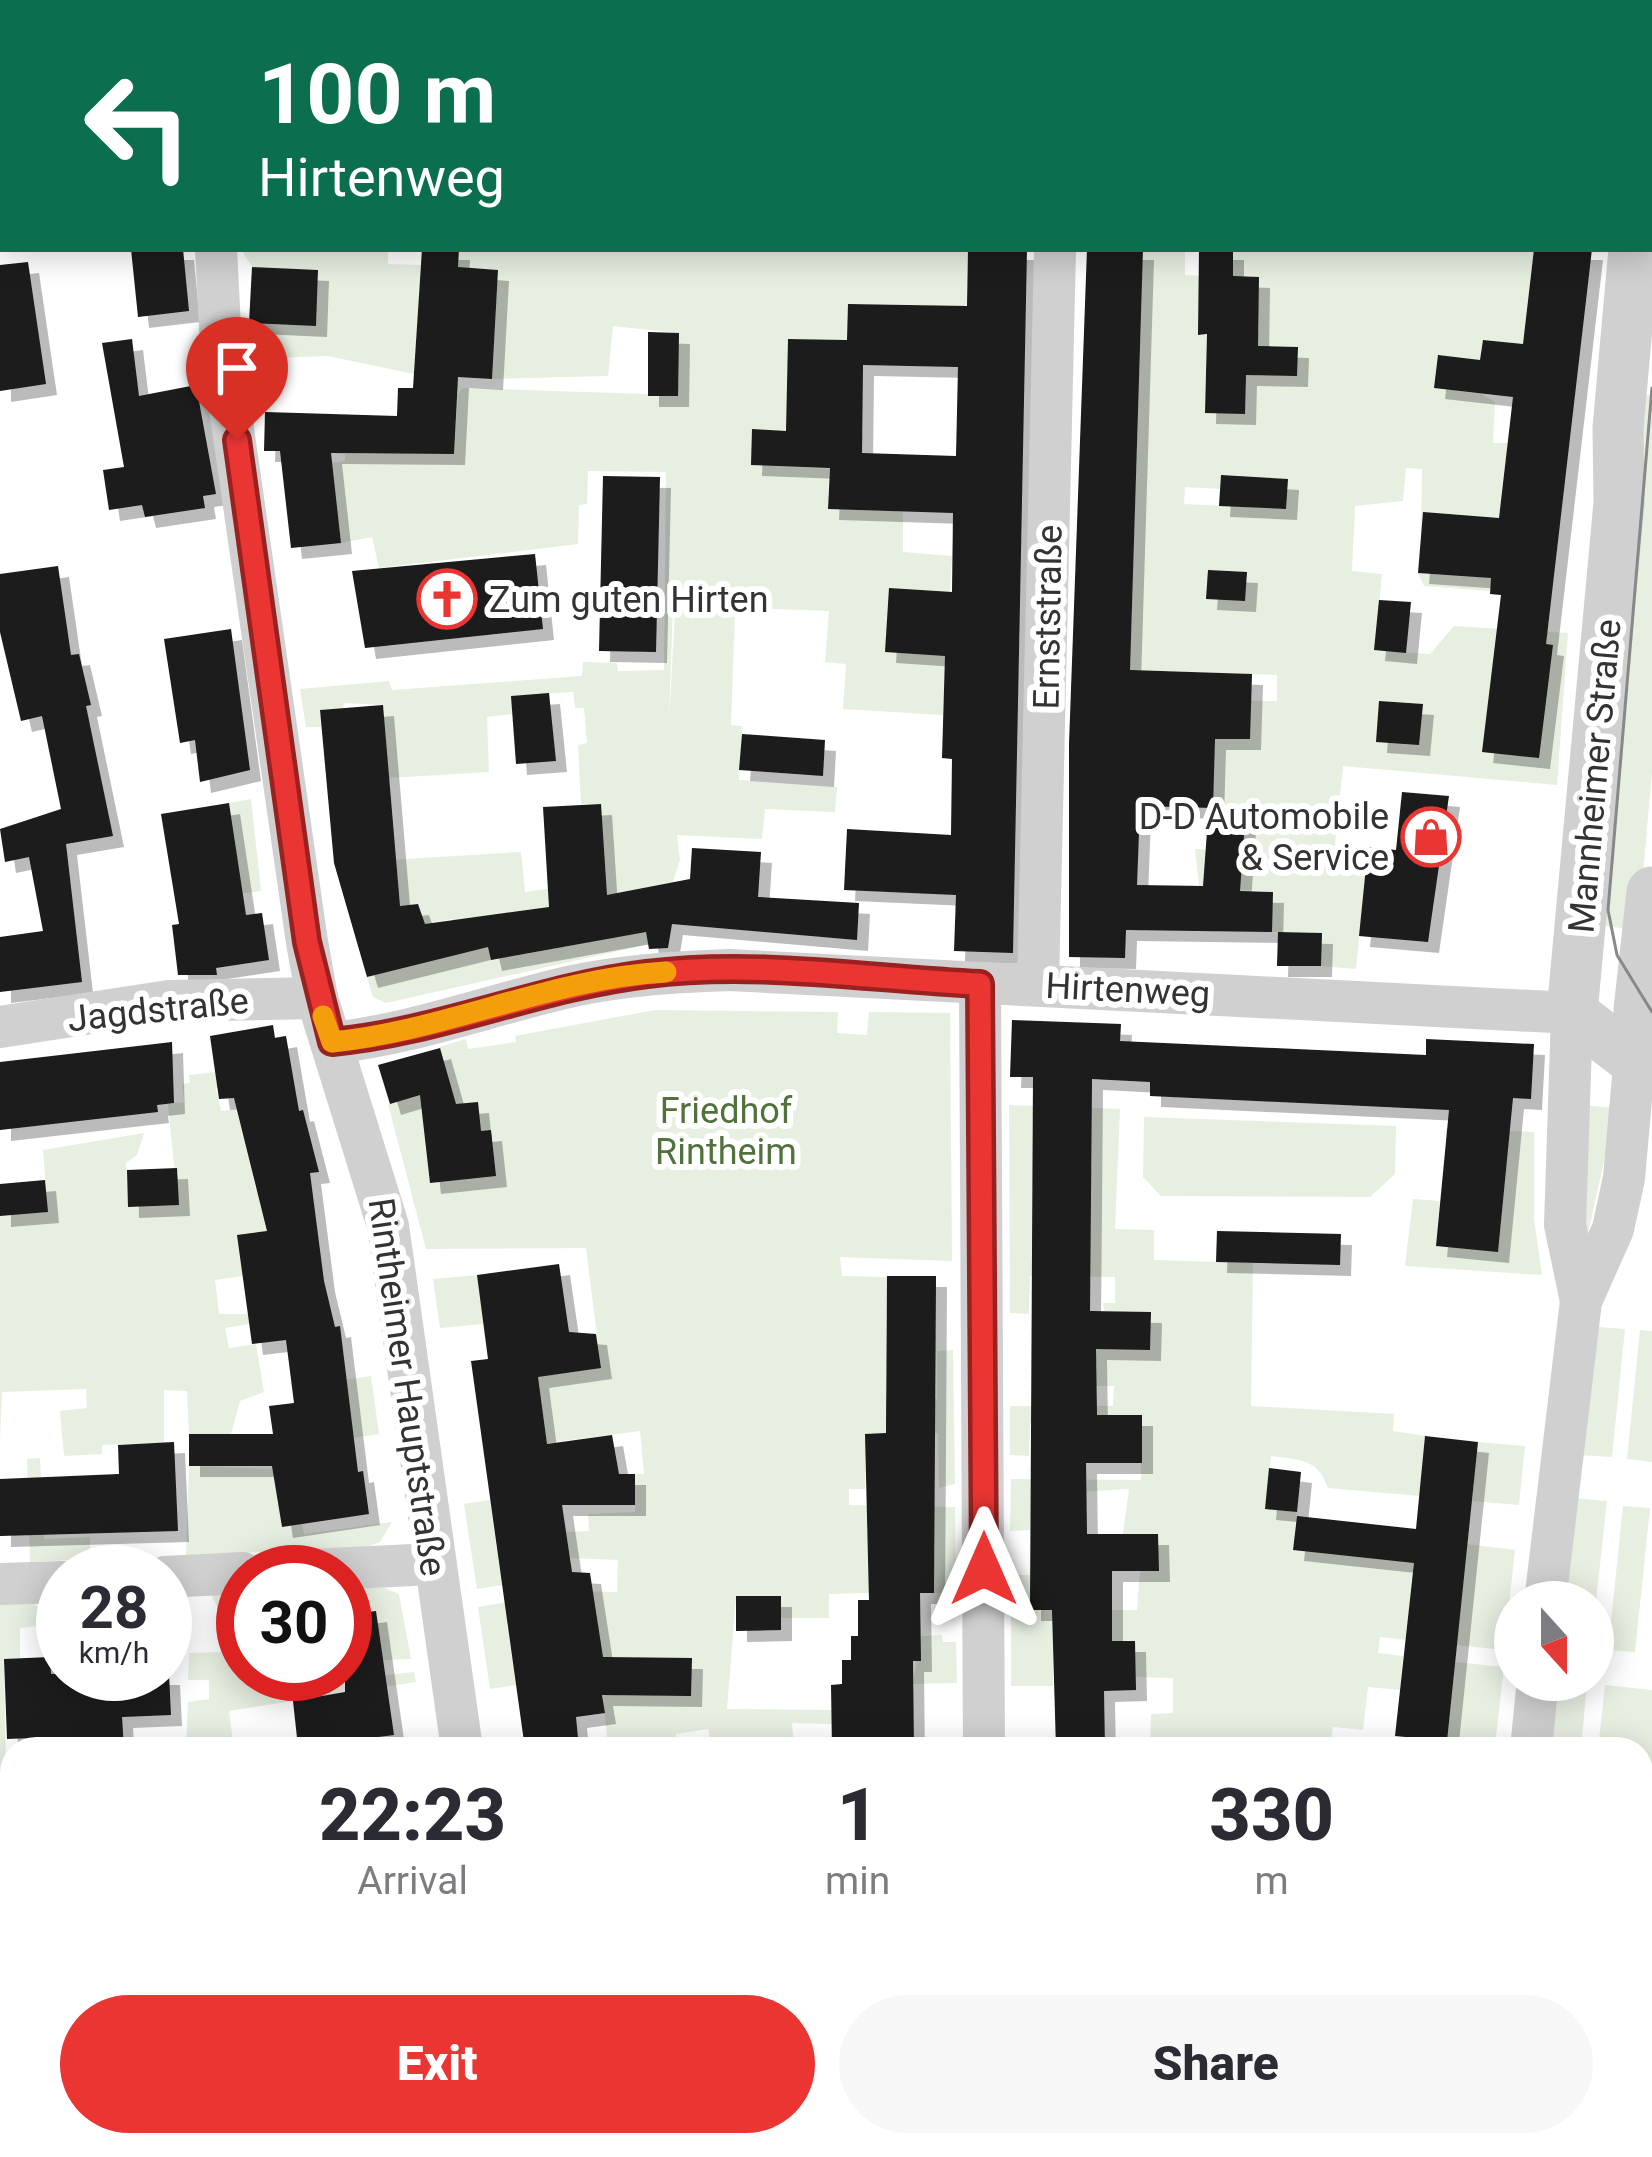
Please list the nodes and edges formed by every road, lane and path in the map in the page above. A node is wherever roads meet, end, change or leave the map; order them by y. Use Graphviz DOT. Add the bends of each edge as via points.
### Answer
graph roads {
  1 [pos="216,252"];
  2 [pos="1055,252"];
  3 [pos="1634,252"];
  4 [pos="1637,377"];
  5 [pos="1652,892"];
  6 [pos="980,984"];
  7 [pos="1038,985"];
  8 [pos="317,998"];
  9 [pos="1646,1011"];
  10 [pos="1572,1013"];
  11 [pos="0,1027"];
  12 [pos="332,1042"];
  13 [pos="1643,1062"];
  14 [pos="1581,1301"];
  15 [pos="434,1564"];
  16 [pos="372,1567"];
  17 [pos="1548,1581"];
  18 [pos="36,1583"];
  19 [pos="0,1585"];
  20 [pos="1536,1701"];
  21 [pos="460,1737"];
  22 [pos="984,1737"];
  23 [pos="1532,1737"];
  1 -- 8 [label="street, Rintheimer Hauptstraße" via="221,346"];
  2 -- 7 [label="street, Ernststraße"];
  3 -- 4 [label="street, Mannheimer Straße"];
  4 -- 10 [label="street, Mannheimer Straße"];
  5 -- 9 [label="street, Mannheimer Straße"];
  6 -- 7 [label="street, Hirtenweg"];
  6 -- 12 [label="street, Hirtenweg" via="649,973 386,1037"];
  6 -- 22 [label="street"];
  7 -- 10 [label="street, Hirtenweg"];
  8 -- 11 [label="street, Jagdstraße" via="169,1001"];
  8 -- 12 [label="street, Rintheimer Hauptstraße"];
  9 -- 10 [label="street, Hirtenweg"];
  9 -- 13 [label="street, Mannheimer Straße"];
  10 -- 13 [label="street"];
  10 -- 14 [label="street, Mannheimer Straße" via="1565,1226"];
  12 -- 15 [label="street, Rintheimer Hauptstraße" via="388,1226"];
  13 -- 14 [label="street, Mannheimer Straße" via="1613,1229"];
  14 -- 17 [label="street, Mannheimer Straße"];
  15 -- 16 [label="street"];
  15 -- 21 [label="street, Rintheimer Hauptstraße"];
  18 -- 19 [label="street"];
  20 -- 23 [label="street"];
}
